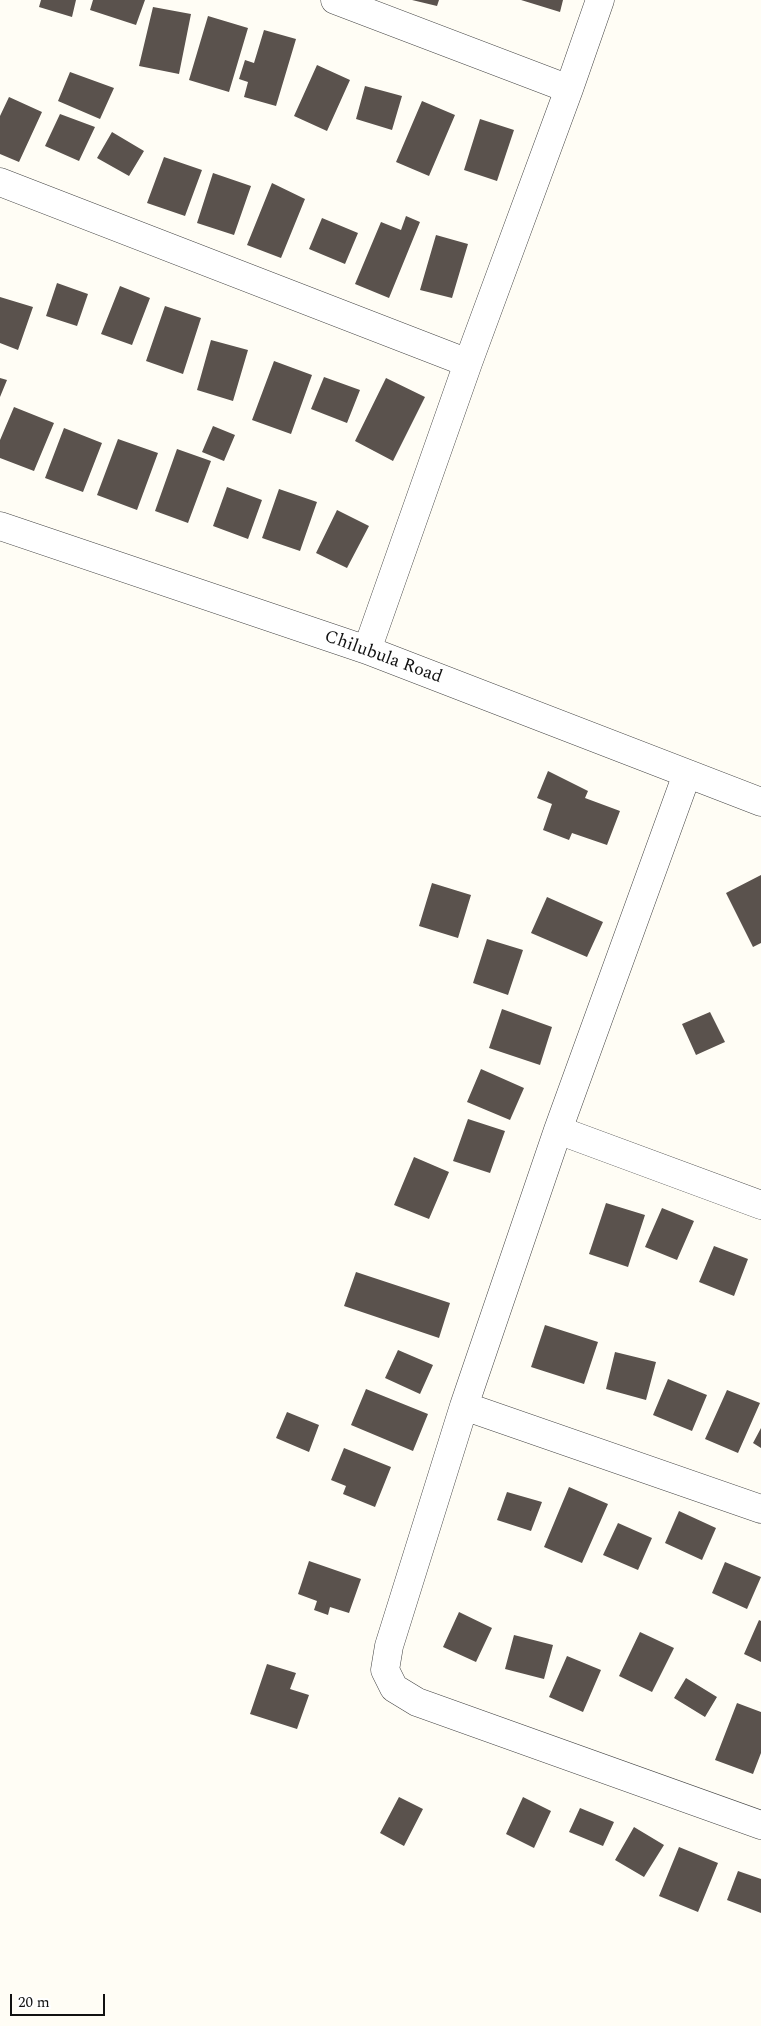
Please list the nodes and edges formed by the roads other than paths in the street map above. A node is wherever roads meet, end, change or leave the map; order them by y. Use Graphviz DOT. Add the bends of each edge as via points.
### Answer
graph roads {
  1 [pos="335,0"];
  2 [pos="600,0"];
  3 [pos="569,89"];
  4 [pos="0,182"];
  5 [pos="468,363"];
  6 [pos="0,526"];
  7 [pos="367,650"];
  8 [pos="688,774"];
  9 [pos="761,802"];
  10 [pos="558,1130"];
  11 [pos="761,1206"];
  12 [pos="464,1406"];
  13 [pos="761,1509"];
  14 [pos="761,1825"];
  1 -- 3 [label="street"];
  2 -- 3 [label="street"];
  3 -- 5 [label="street"];
  4 -- 5 [label="street"];
  5 -- 7 [label="street"];
  6 -- 7 [label="street, Chilubula Road"];
  7 -- 8 [label="street, Chilubula Road"];
  8 -- 9 [label="street, Chilubula Road"];
  8 -- 10 [label="street"];
  10 -- 11 [label="street"];
  10 -- 12 [label="street"];
  12 -- 13 [label="street"];
  12 -- 14 [label="street" via="389,1646 385,1670 394,1688 417,1702"];
}
